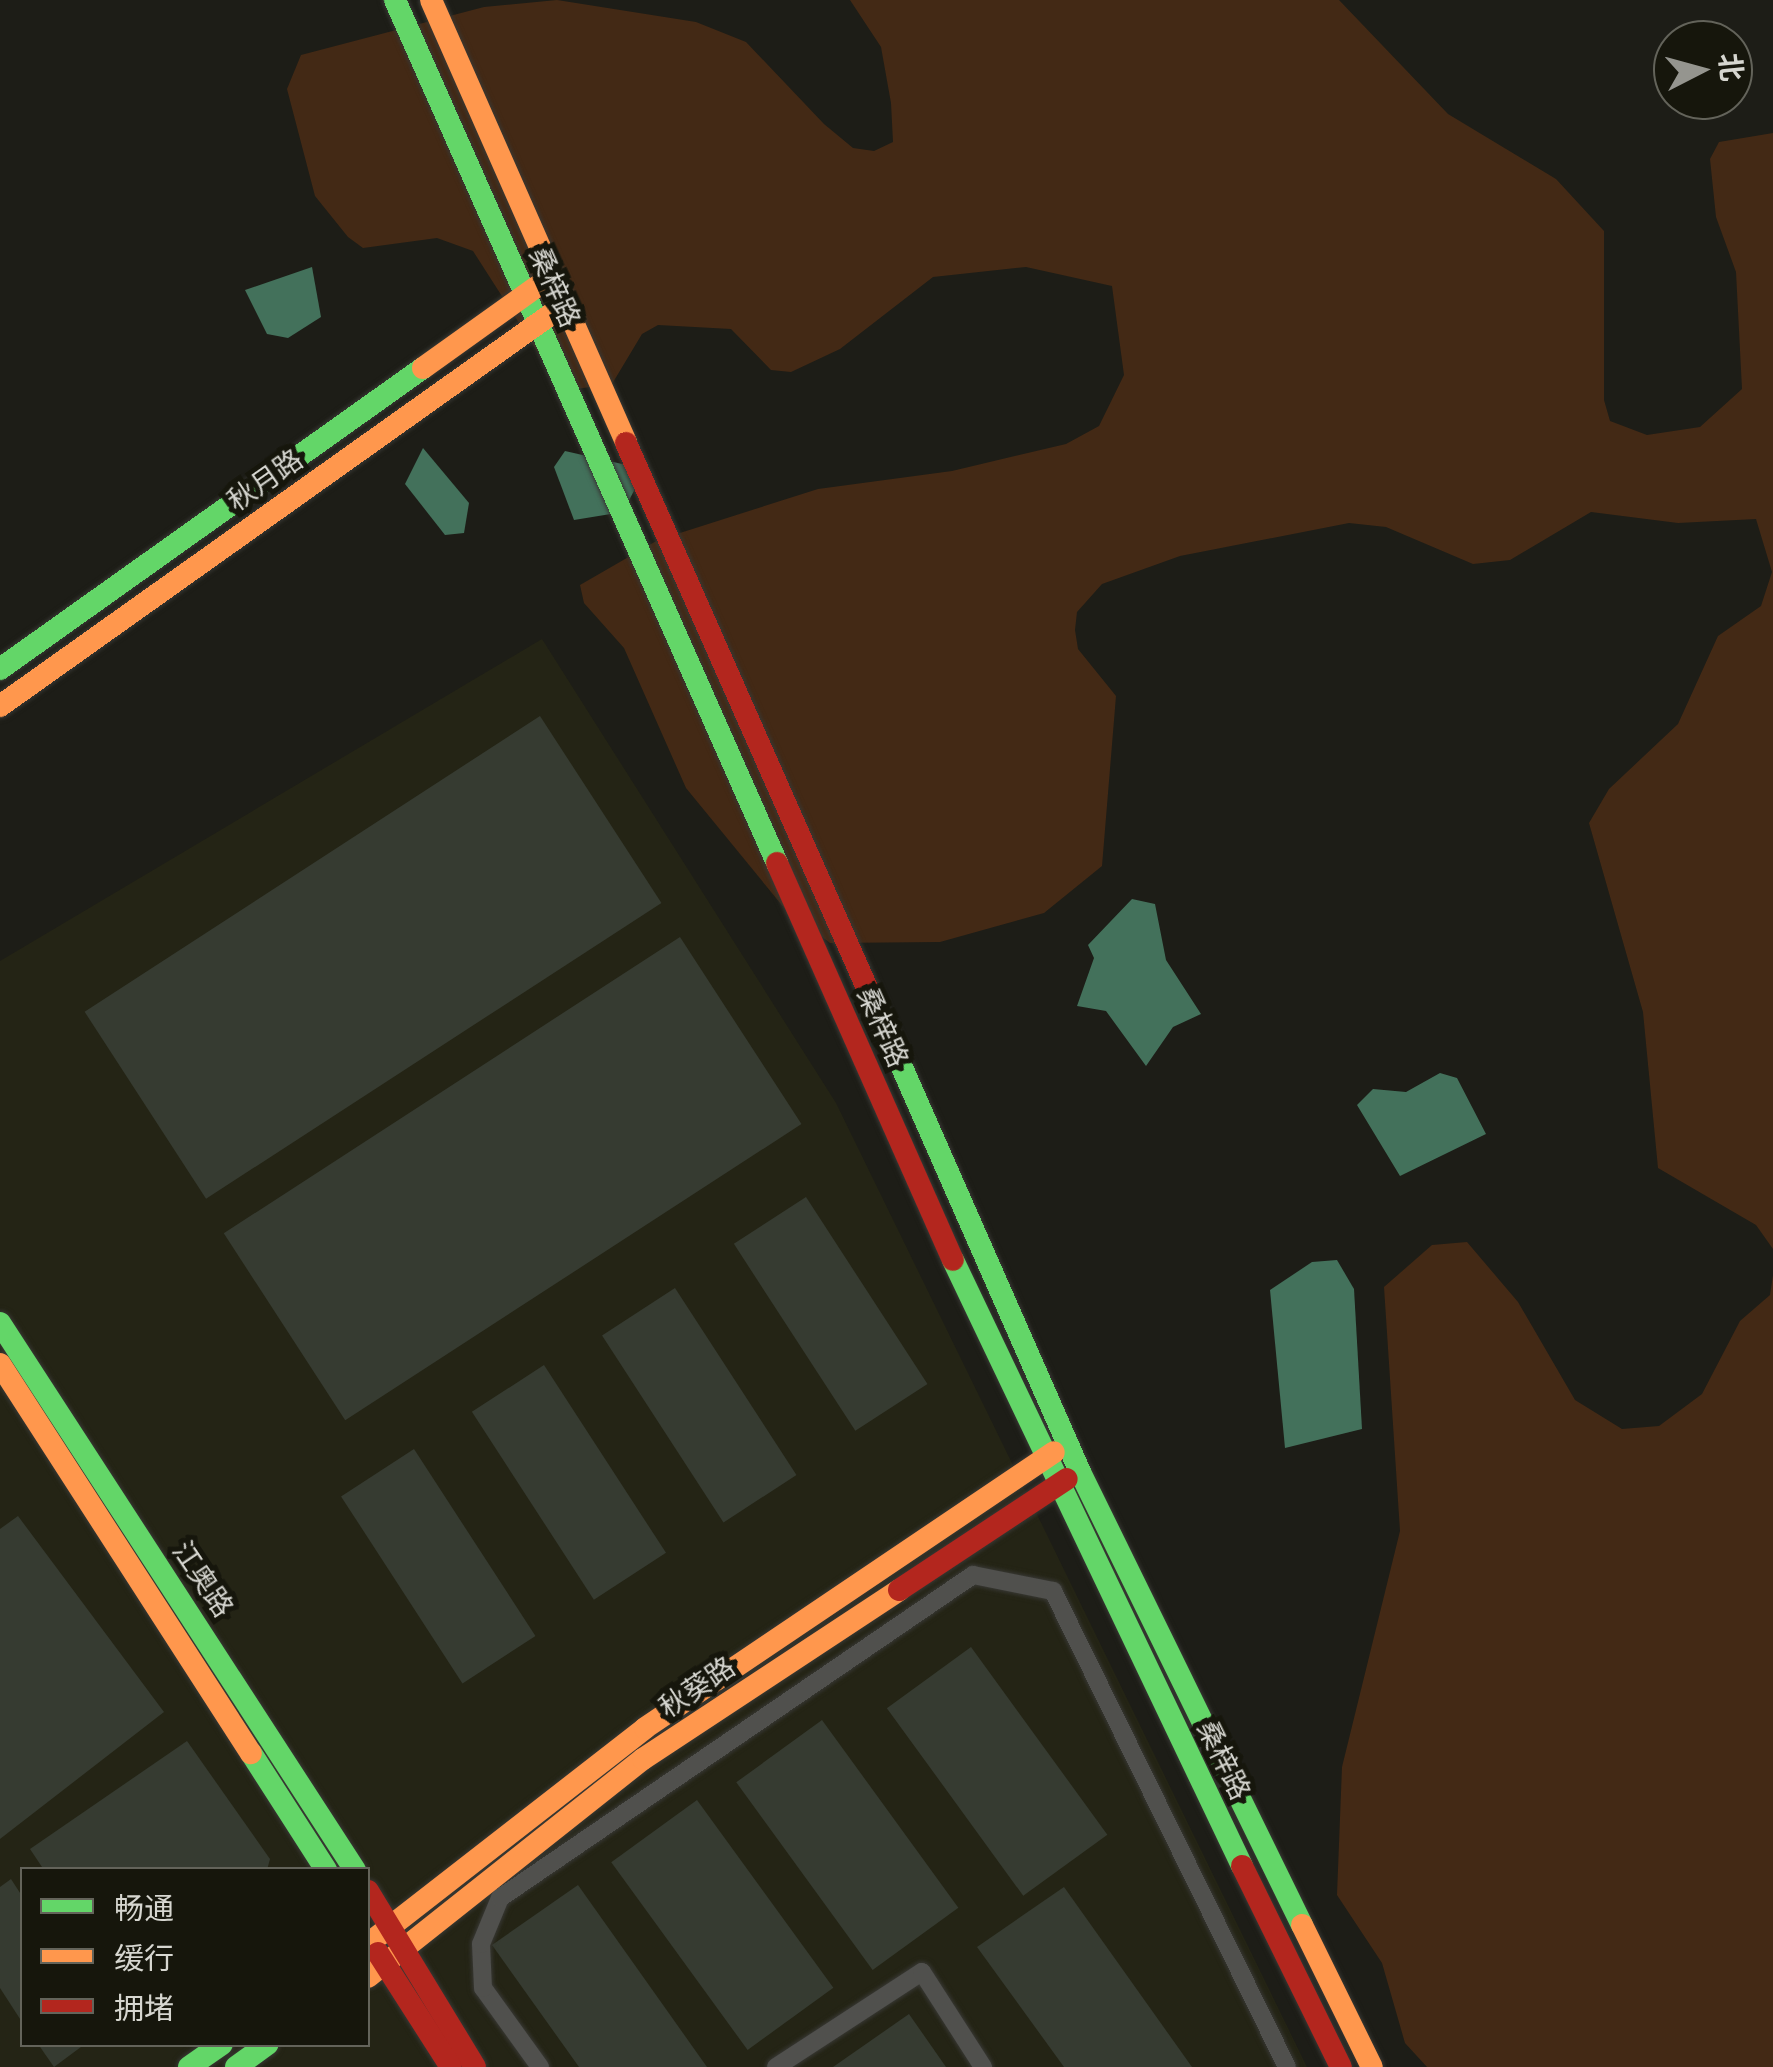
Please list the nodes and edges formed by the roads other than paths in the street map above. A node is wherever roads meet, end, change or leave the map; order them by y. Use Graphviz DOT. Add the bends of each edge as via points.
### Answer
graph roads {
  1 [pos="395,0"];
  2 [pos="431,0"];
  3 [pos="552,276"];
  4 [pos="526,294"];
  5 [pos="566,306"];
  6 [pos="538,322"];
  7 [pos="0,669"];
  8 [pos="0,706"];
  9 [pos="0,1323"];
  10 [pos="0,1364"];
  11 [pos="1067,1443"];
  12 [pos="1042,1460"];
  13 [pos="1080,1472"];
  14 [pos="1055,1485"];
  15 [pos="324,1867"];
  16 [pos="353,1867"];
  17 [pos="370,1907"];
  18 [pos="374,1938"];
  19 [pos="386,1965"];
  20 [pos="218,2047"];
  21 [pos="264,2047"];
  22 [pos="189,2067"];
  23 [pos="236,2067"];
  24 [pos="450,2067"];
  25 [pos="476,2067"];
  26 [pos="540,2067"];
  27 [pos="776,2067"];
  28 [pos="983,2067"];
  29 [pos="1286,2067"];
  30 [pos="1341,2067"];
  31 [pos="1372,2067"];
  1 -- 4 [label="street, 桑梓路"];
  2 -- 3 [label="street, 桑梓路"];
  3 -- 4 [label="street, 秋月路"];
  3 -- 5 [label="street, 桑梓路"];
  4 -- 6 [label="street, 桑梓路"];
  4 -- 7 [label="street, 秋月路"];
  5 -- 6 [label="street, 秋月路"];
  5 -- 11 [label="street, 桑梓路"];
  6 -- 8 [label="street, 秋月路"];
  6 -- 12 [label="street, 桑梓路"];
  9 -- 16 [label="street, 江奥路"];
  10 -- 15 [label="street, 江奥路"];
  11 -- 12 [label="street, 秋葵路"];
  11 -- 13 [label="street, 桑梓路"];
  12 -- 14 [label="street, 桑梓路"];
  12 -- 18 [label="street, 秋葵路" via="645,1728"];
  13 -- 14 [label="street, 秋葵路"];
  13 -- 31 [label="street, 桑梓路"];
  14 -- 19 [label="street, 秋葵路" via="643,1759"];
  14 -- 30 [label="street, 桑梓路"];
  17 -- 18 [label="street"];
  18 -- 19 [label="street"];
  19 -- 24 [label="street"];
  19 -- 25 [label="street"];
  20 -- 22 [label="street"];
  21 -- 23 [label="street"];
  26 -- 29 [label="street" via="483,1988 480,1944 500,1898 972,1575 1053,1591"];
  27 -- 28 [label="street" via="922,1972"];
}
